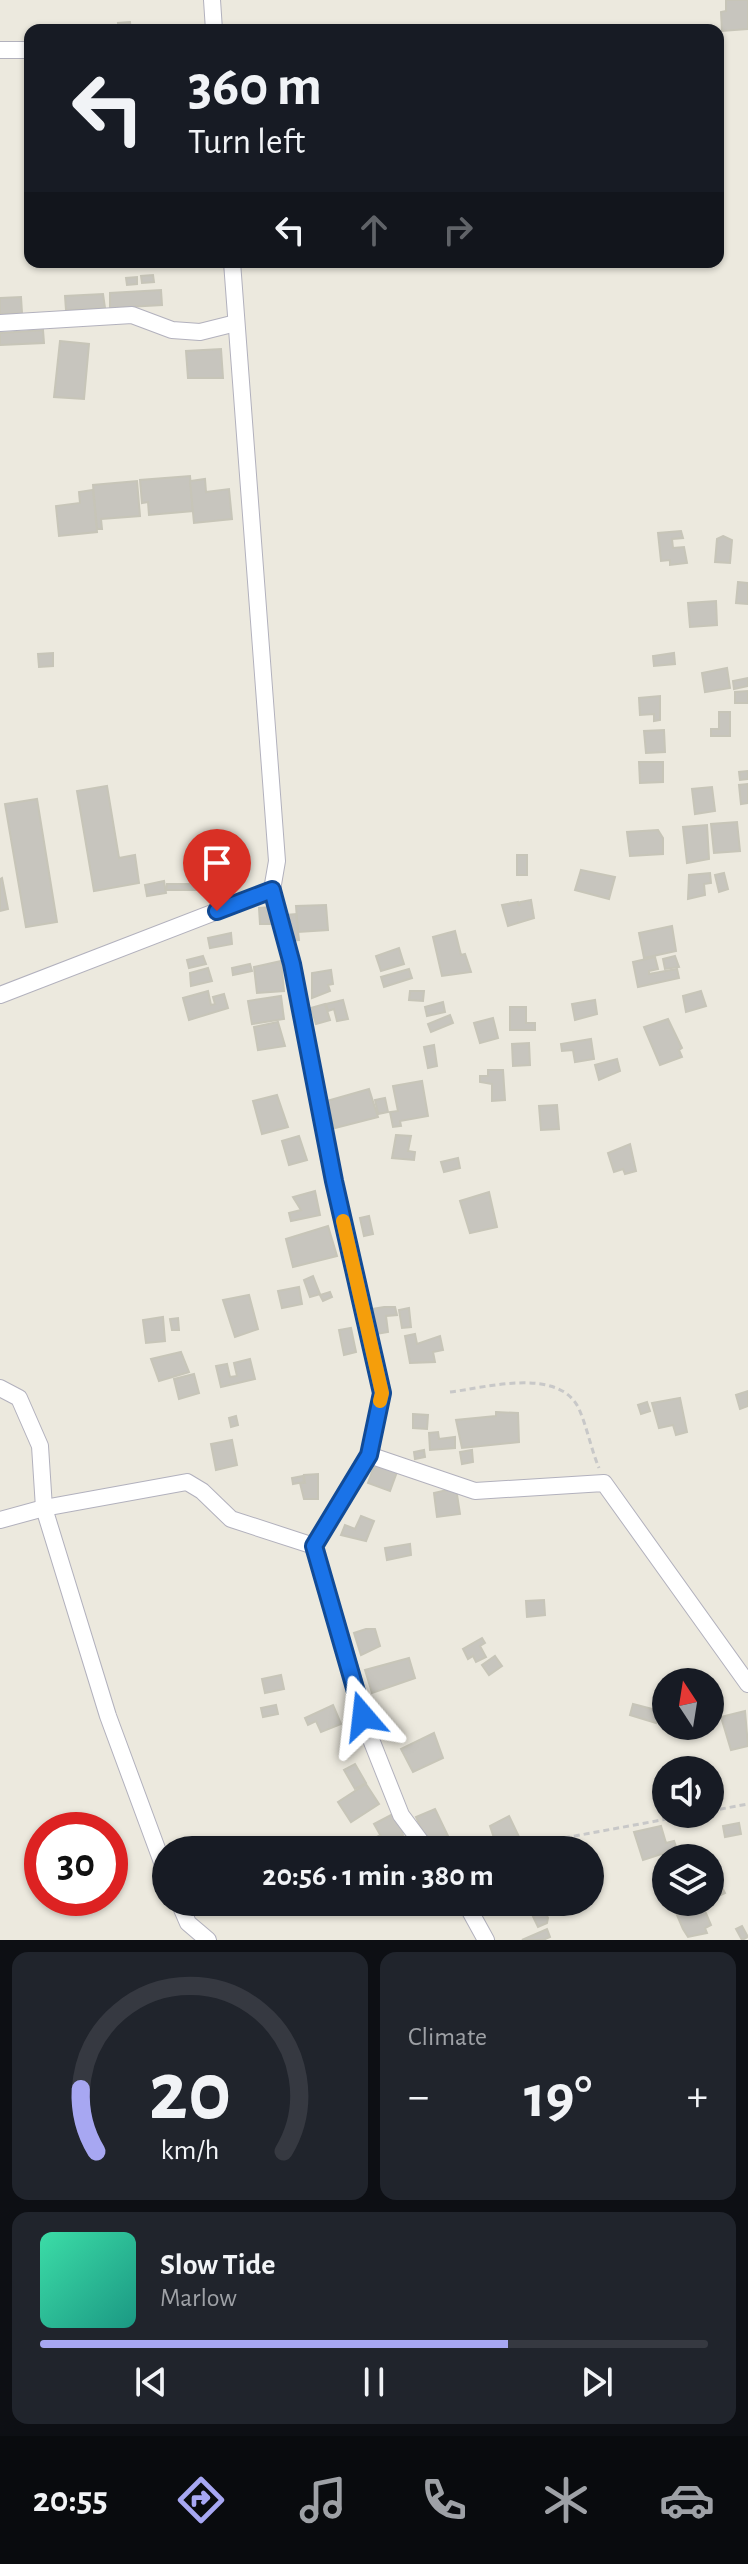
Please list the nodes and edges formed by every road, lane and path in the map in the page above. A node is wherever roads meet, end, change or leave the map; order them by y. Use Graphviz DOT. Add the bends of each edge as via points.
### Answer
graph roads {
  1 [pos="212,0"];
  2 [pos="214,24"];
  3 [pos="0,50"];
  4 [pos="24,50"];
  5 [pos="232,268"];
  6 [pos="0,323"];
  7 [pos="236,323"];
  8 [pos="272,890"];
  9 [pos="0,995"];
  10 [pos="0,1388"];
  11 [pos="450,1392"];
  12 [pos="369,1455"];
  13 [pos="604,1483"];
  14 [pos="44,1508"];
  15 [pos="0,1520"];
  16 [pos="314,1546"];
  17 [pos="748,1684"];
  18 [pos="748,1804"];
  19 [pos="724,1808"];
  20 [pos="652,1822"];
  21 [pos="152,1836"];
  22 [pos="417,1836"];
  23 [pos="575,1836"];
  24 [pos="185,1916"];
  25 [pos="473,1916"];
  26 [pos="208,1940"];
  27 [pos="486,1940"];
  1 -- 2 [label="street"];
  3 -- 4 [label="street"];
  5 -- 7 [label="street"];
  6 -- 7 [label="street" via="132,315 172,330 200,332"];
  7 -- 8 [label="street" via="277,861"];
  8 -- 9 [label="street"];
  8 -- 12 [label="street" via="382,1393"];
  10 -- 14 [label="street" via="19,1398 40,1446"];
  11 -- 13 [label="path" via="534,1383 559,1389 578,1406"];
  12 -- 13 [label="street" via="475,1491"];
  12 -- 16 [label="street"];
  13 -- 17 [label="street"];
  14 -- 15 [label="street"];
  14 -- 16 [label="street" via="187,1482 231,1519"];
  14 -- 21 [label="street" via="108,1716"];
  16 -- 22 [label="street" via="370,1737 401,1815"];
  18 -- 19 [label="path"];
  20 -- 23 [label="path"];
  24 -- 26 [label="street"];
  25 -- 27 [label="street"];
}
